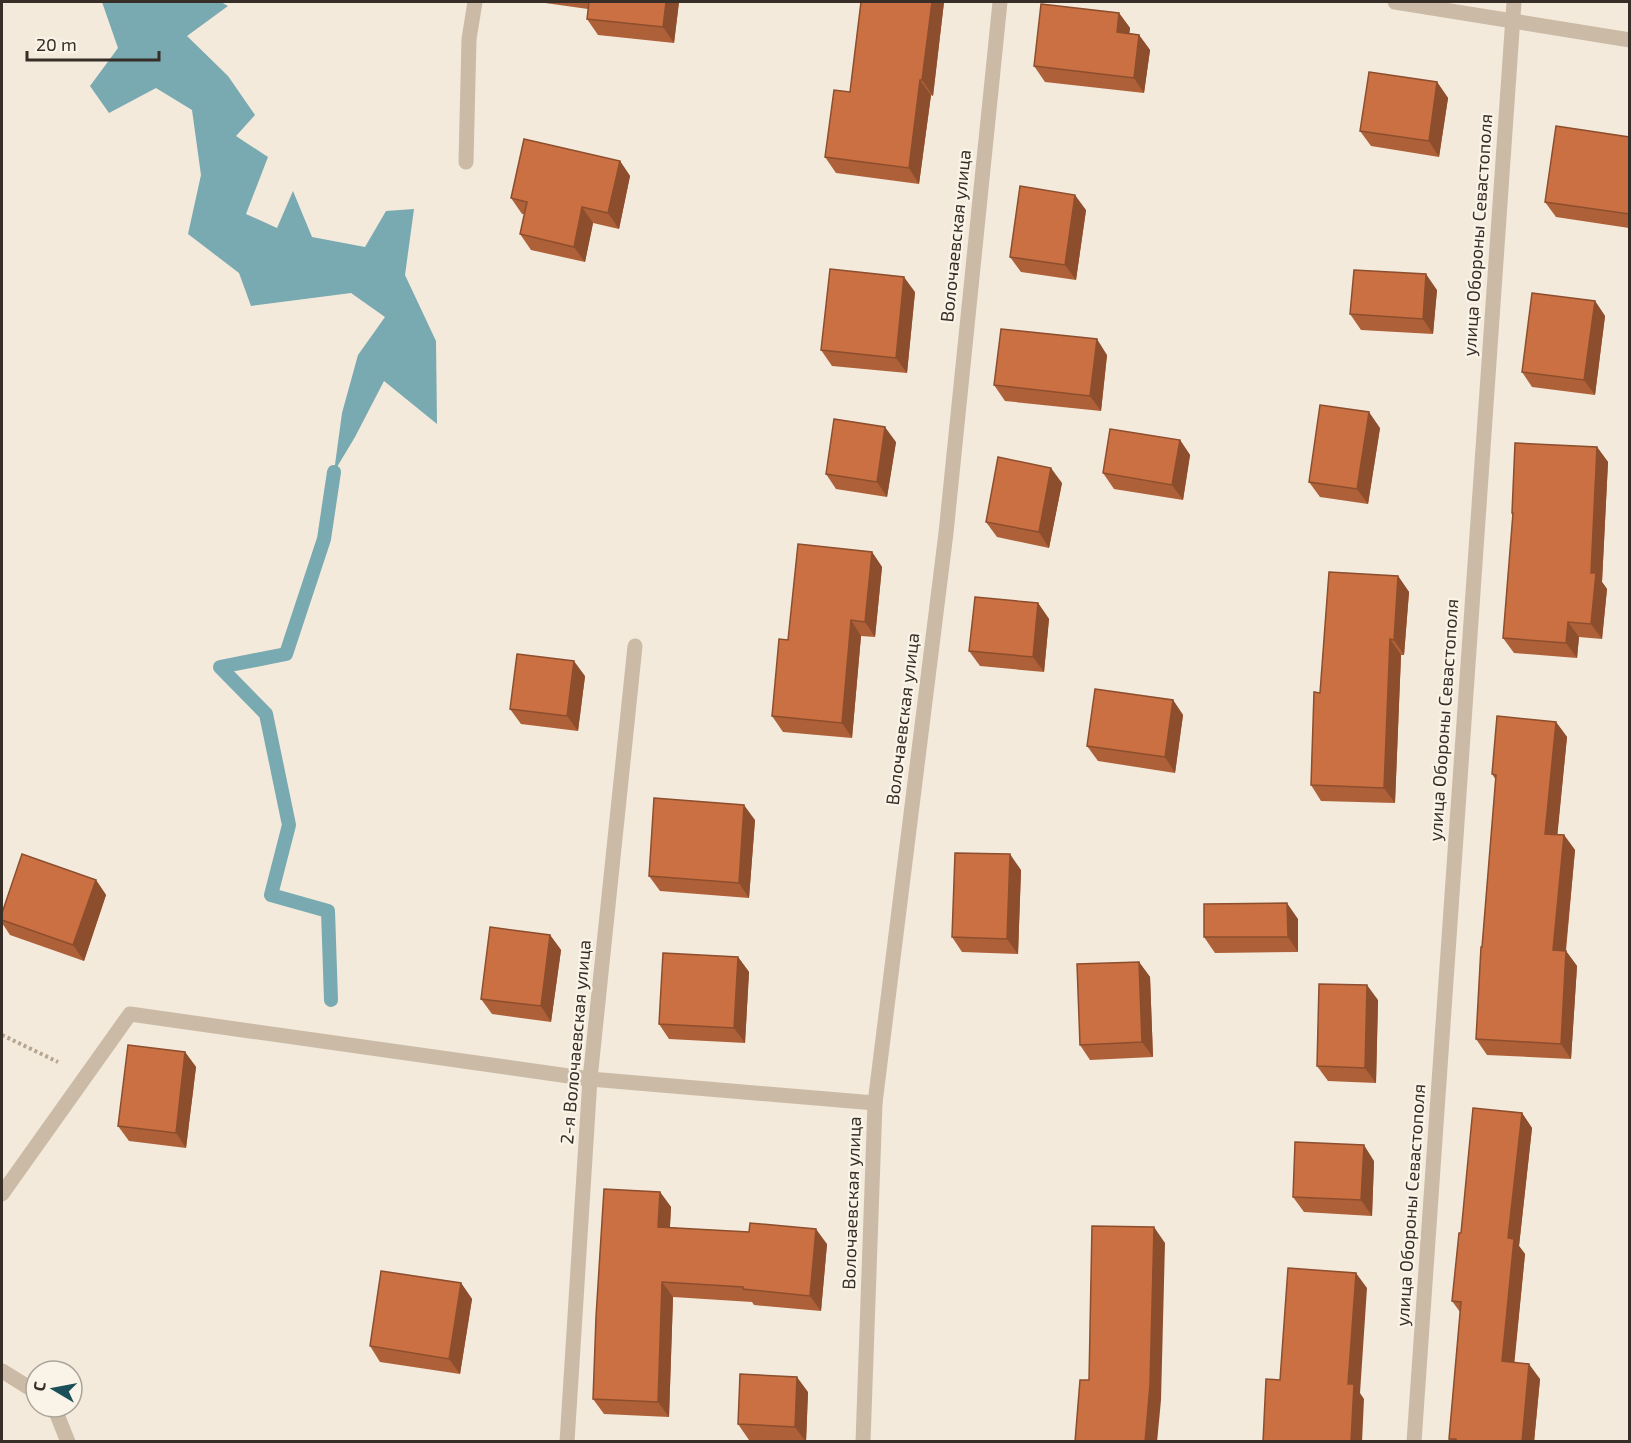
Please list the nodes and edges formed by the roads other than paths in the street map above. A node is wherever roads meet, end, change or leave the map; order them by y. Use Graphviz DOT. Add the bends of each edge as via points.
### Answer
graph roads {
  1 [pos="475,2"];
  2 [pos="1000,2"];
  3 [pos="1395,2"];
  4 [pos="1514,2"];
  5 [pos="1512,22"];
  6 [pos="1629,40"];
  7 [pos="466,162"];
  8 [pos="635,646"];
  9 [pos="590,1079"];
  10 [pos="875,1103"];
  11 [pos="2,1194"];
  12 [pos="2,1371"];
  13 [pos="24,1385"];
  14 [pos="59,1419"];
  15 [pos="68,1442"];
  16 [pos="567,1442"];
  17 [pos="863,1442"];
  18 [pos="1414,1442"];
  1 -- 7 [label="street"];
  2 -- 10 [label="street, Волочаевская улица" via="946,533"];
  3 -- 5 [label="street"];
  4 -- 5 [label="street, улица Обороны Севастополя"];
  5 -- 6 [label="street"];
  5 -- 18 [label="street, улица Обороны Севастополя"];
  8 -- 9 [label="street, 2-я Волочаевская улица"];
  9 -- 10 [label="street"];
  9 -- 11 [label="street" via="130,1014"];
  9 -- 16 [label="street, 2-я Волочаевская улица"];
  10 -- 17 [label="street, Волочаевская улица"];
  12 -- 13 [label="street"];
  14 -- 15 [label="street"];
}
